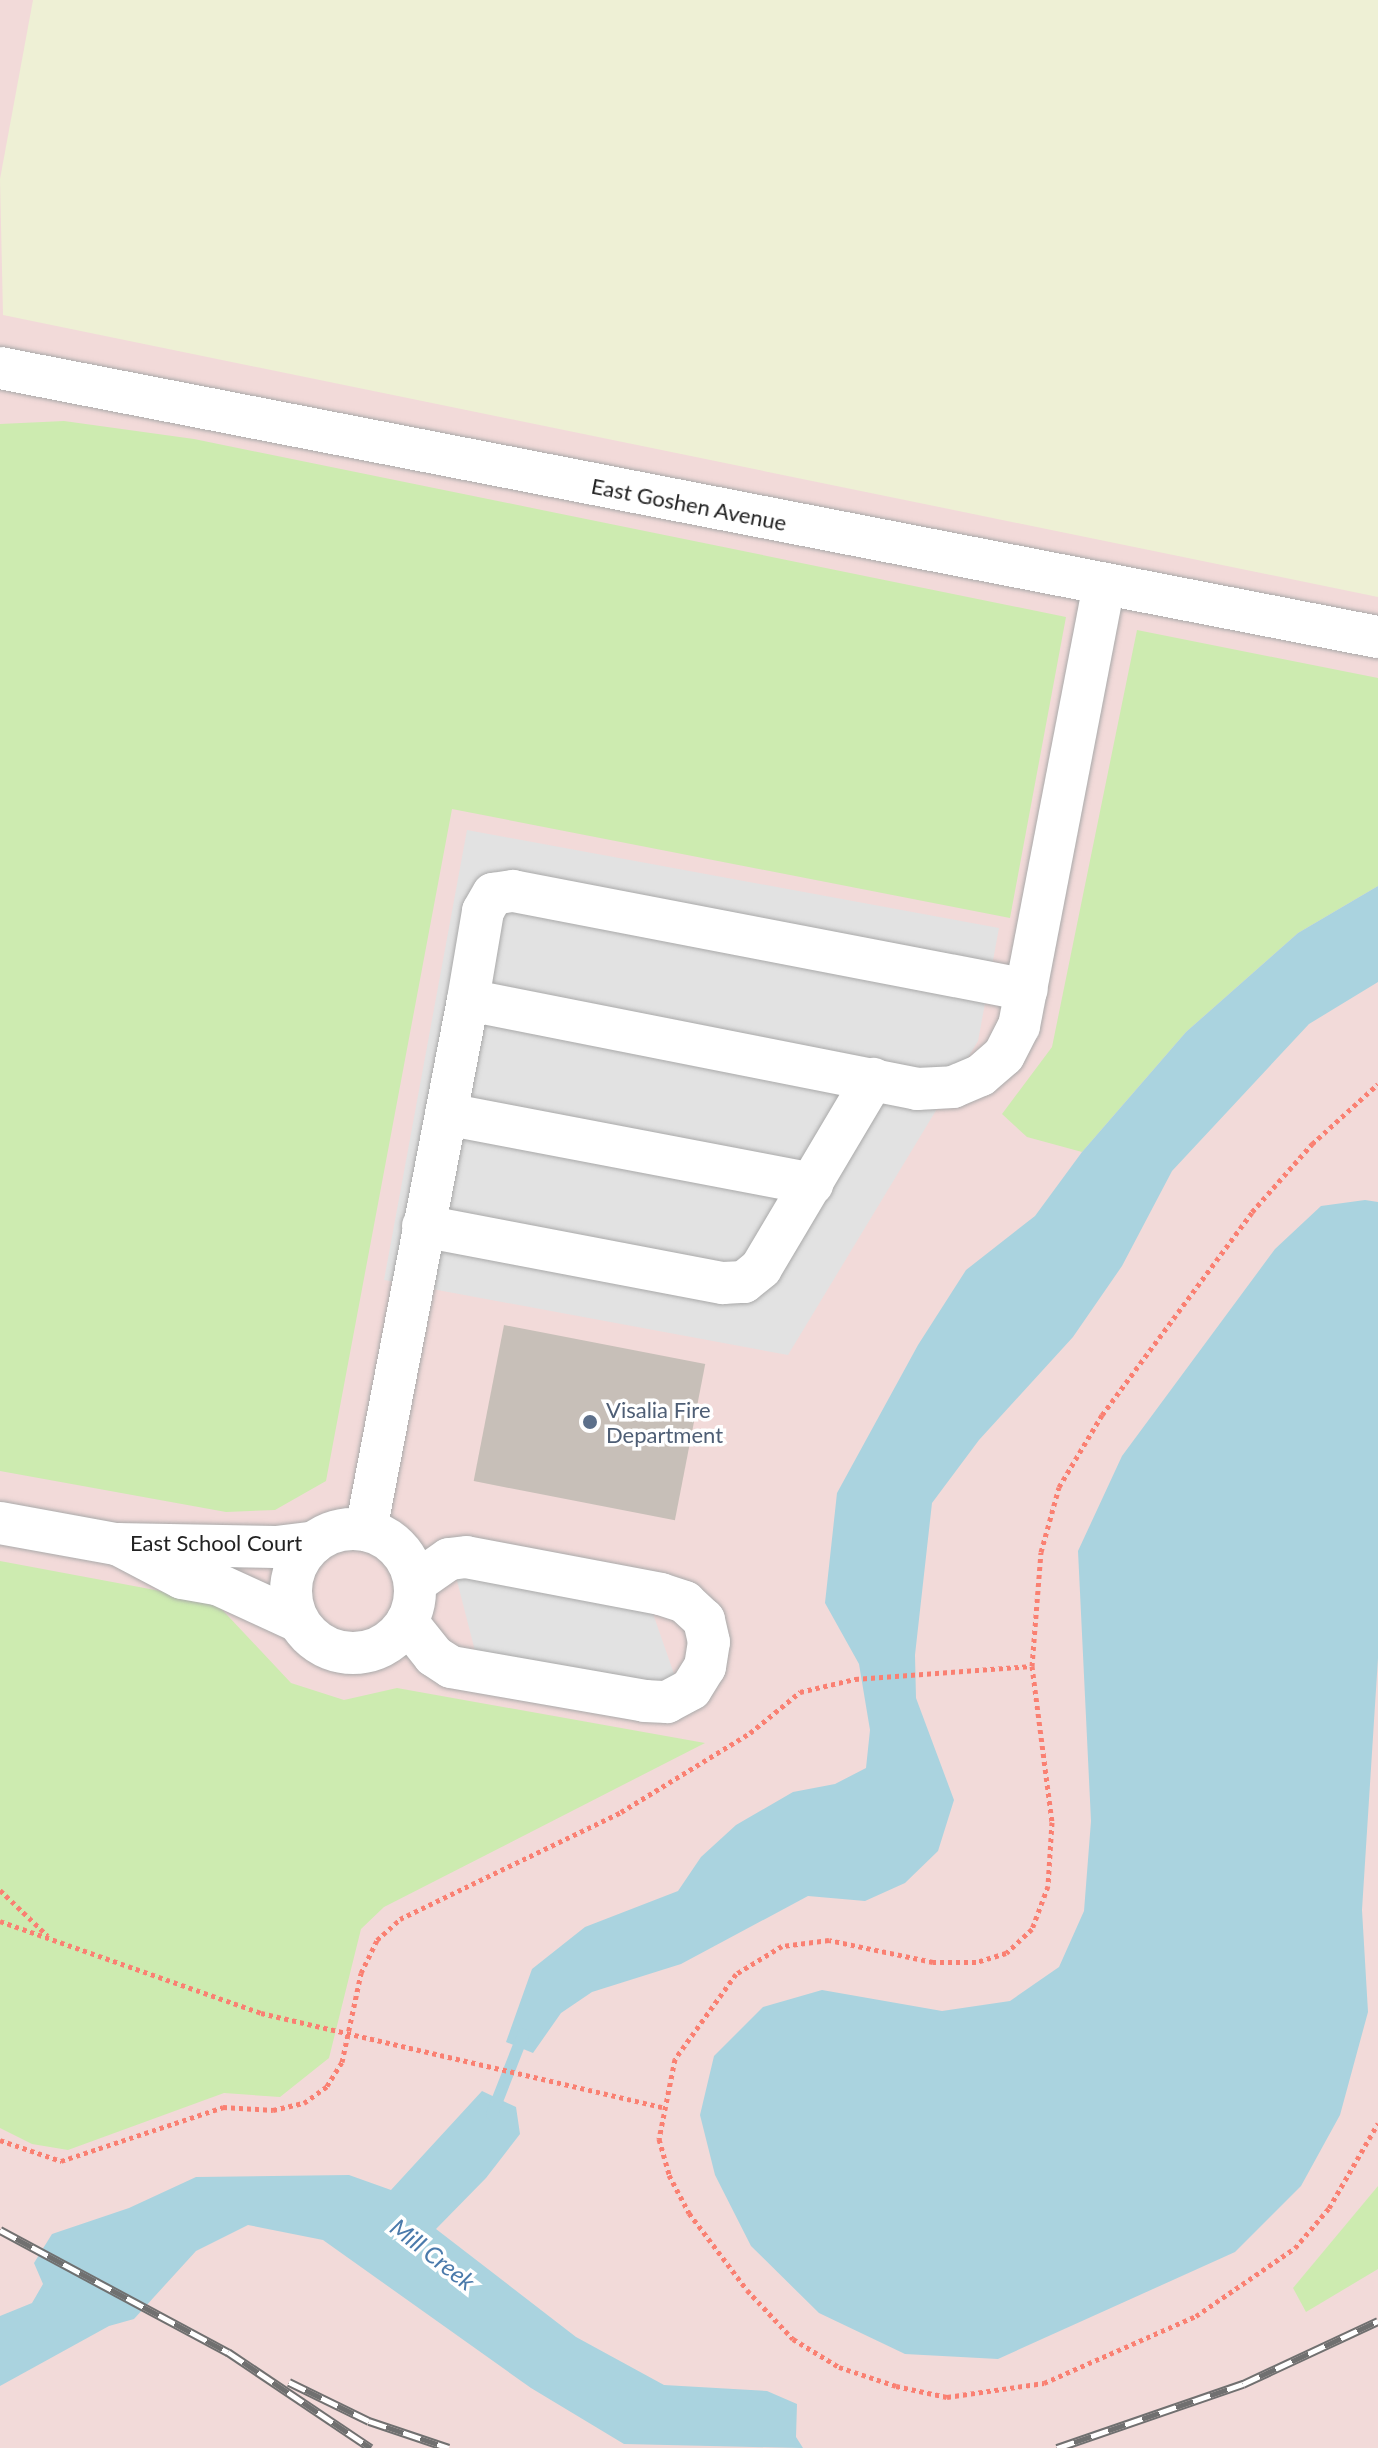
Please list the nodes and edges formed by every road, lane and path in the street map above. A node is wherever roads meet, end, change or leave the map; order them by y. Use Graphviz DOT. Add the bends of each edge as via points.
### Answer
graph roads {
  1 [pos="0,368"];
  2 [pos="1104,585"];
  3 [pos="1378,637"];
  4 [pos="1027,990"];
  5 [pos="468,1000"];
  6 [pos="873,1079"];
  7 [pos="1378,1086"];
  8 [pos="446,1114"];
  9 [pos="812,1184"];
  10 [pos="423,1226"];
  11 [pos="0,1523"];
  12 [pos="366,1530"];
  13 [pos="315,1542"];
  14 [pos="116,1544"];
  15 [pos="411,1602"];
  16 [pos="298,1621"];
  17 [pos="1032,1666"];
  18 [pos="0,1890"];
  19 [pos="0,1921"];
  20 [pos="54,1940"];
  21 [pos="348,2032"];
  22 [pos="662,2107"];
  23 [pos="1378,2123"];
  24 [pos="0,2140"];
  1 -- 2 [label="street, East Goshen Avenue"];
  2 -- 3 [label="street, East Goshen Avenue"];
  2 -- 4 [label="street"];
  4 -- 5 [label="street" via="513,891 493,894 483,911"];
  4 -- 6 [label="street" via="1019,1026 1004,1055 981,1075 953,1087 917,1089"];
  5 -- 6 [label="street"];
  5 -- 8 [label="street"];
  6 -- 9 [label="street"];
  7 -- 17 [label="path" via="1312,1144 1252,1212 1080,1451 1059,1487 1041,1552"];
  8 -- 9 [label="street"];
  8 -- 10 [label="street"];
  9 -- 10 [label="street" via="761,1268 744,1282 723,1283"];
  10 -- 12 [label="street"];
  11 -- 14 [label="street, East School Court"];
  12 -- 13 [label="street, East School Court" via="331,1533"];
  12 -- 15 [label="street" via="400,1550"];
  13 -- 14 [label="street, East School Court" via="276,1547"];
  13 -- 16 [label="street, East School Court" via="292,1579"];
  14 -- 16 [label="street, East School Court" via="182,1578 217,1584"];
  15 -- 15 [label="street" via="449,1559 466,1557 661,1594 685,1602 704,1620 709,1642 705,1667 691,1689 667,1702 451,1667 434,1656"];
  15 -- 16 [label="street, East School Court" via="380,1647 362,1653 326,1647"];
  17 -- 21 [label="path" via="855,1679 800,1692 750,1733 621,1812 400,1919 371,1951"];
  17 -- 22 [label="path" via="1052,1822 1048,1886 1032,1929 1006,1953 976,1962 933,1962 829,1940 782,1946 736,1974 705,2013 675,2059"];
  18 -- 20 [label="path"];
  19 -- 20 [label="path"];
  20 -- 21 [label="path" via="261,2013"];
  21 -- 22 [label="path"];
  21 -- 24 [label="path" via="342,2062 327,2086 304,2103 273,2110 223,2107 61,2161"];
  22 -- 23 [label="path" via="659,2139 669,2175 689,2213 747,2290 793,2339 839,2367 947,2397 1044,2383 1196,2316 1295,2248 1329,2208"];
}
